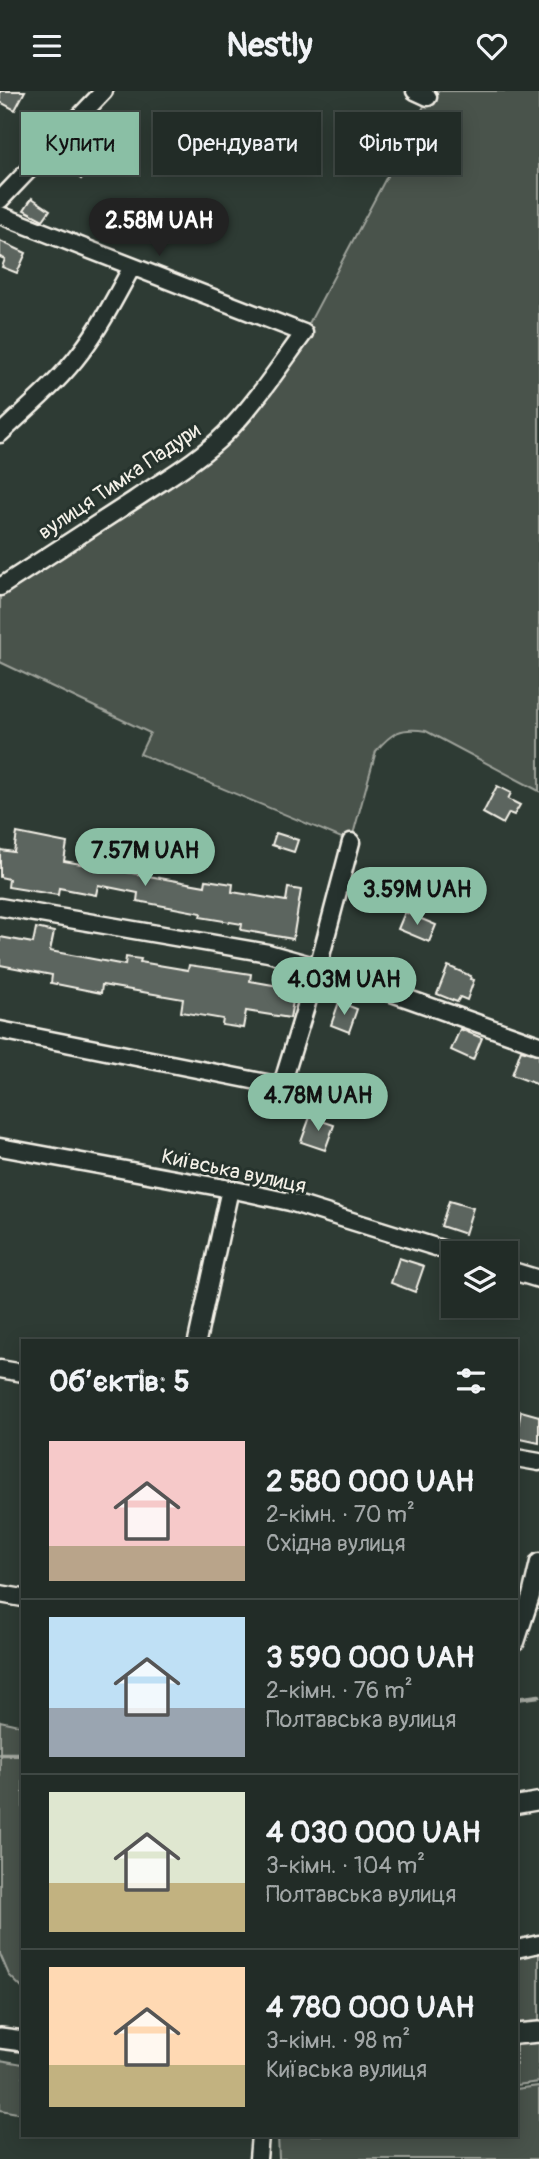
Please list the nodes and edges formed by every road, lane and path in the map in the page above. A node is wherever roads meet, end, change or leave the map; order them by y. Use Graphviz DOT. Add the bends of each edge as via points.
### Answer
graph roads {
  1 [pos="104,91"];
  2 [pos="0,200"];
  3 [pos="0,215"];
  4 [pos="132,267"];
  5 [pos="0,434"];
  6 [pos="0,587"];
  7 [pos="351,842"];
  8 [pos="0,907"];
  9 [pos="318,967"];
  10 [pos="0,1030"];
  11 [pos="539,1045"];
  12 [pos="0,1147"];
  13 [pos="230,1189"];
  14 [pos="441,1249"];
  15 [pos="518,1273"];
  16 [pos="539,1279"];
  17 [pos="197,1339"];
  18 [pos="0,1369"];
  19 [pos="21,1373"];
  20 [pos="518,1458"];
  21 [pos="539,1462"];
  22 [pos="539,1562"];
  23 [pos="0,1594"];
  24 [pos="21,1598"];
  25 [pos="518,1636"];
  26 [pos="539,1801"];
  27 [pos="518,1805"];
  28 [pos="539,1944"];
  29 [pos="518,1948"];
  30 [pos="539,2032"];
  31 [pos="518,2034"];
  32 [pos="0,2038"];
  33 [pos="21,2041"];
  34 [pos="260,2137"];
  35 [pos="258,2159"];
  1 -- 2 [label="street"];
  3 -- 4 [label="street"];
  4 -- 5 [label="street" via="81,352"];
  4 -- 6 [label="street, вулиця Тимка Падури" via="304,333 225,434 174,473"];
  7 -- 9 [label="street"];
  8 -- 9 [label="street" via="268,953"];
  9 -- 10 [label="street" via="284,1078 277,1085"];
  9 -- 11 [label="street"];
  12 -- 13 [label="street, Київська вулиця"];
  13 -- 14 [label="street, Київська вулиця" via="290,1202"];
  13 -- 17 [label="street"];
  15 -- 16 [label="street"];
  18 -- 19 [label="street"];
  20 -- 21 [label="street"];
  22 -- 25 [label="street"];
  23 -- 24 [label="street"];
  26 -- 27 [label="street"];
  28 -- 29 [label="street"];
  30 -- 31 [label="main road"];
  32 -- 33 [label="main road"];
  34 -- 35 [label="street"];
}
